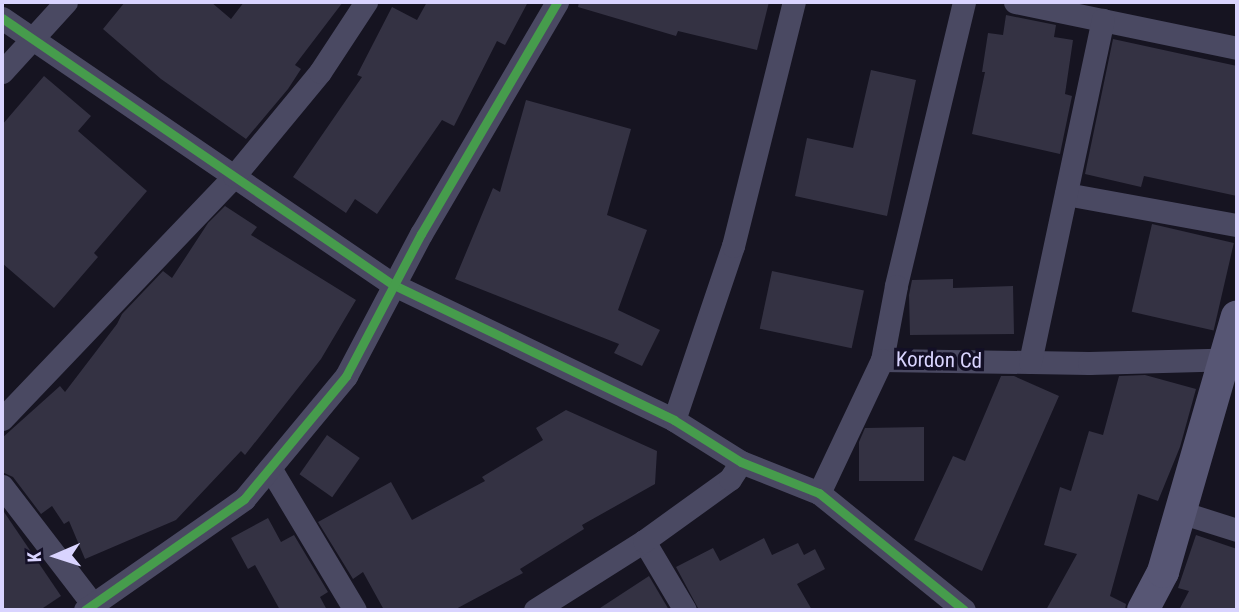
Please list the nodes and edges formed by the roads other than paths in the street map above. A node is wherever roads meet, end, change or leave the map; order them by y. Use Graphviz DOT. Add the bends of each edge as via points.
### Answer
graph roads {
  1 [pos="66,2"];
  2 [pos="366,2"];
  3 [pos="557,2"];
  4 [pos="794,2"];
  5 [pos="964,2"];
  6 [pos="1014,2"];
  7 [pos="2,18"];
  8 [pos="1103,20"];
  9 [pos="34,39"];
  10 [pos="1237,48"];
  11 [pos="2,72"];
  12 [pos="234,176"];
  13 [pos="1066,194"];
  14 [pos="1237,225"];
  15 [pos="394,285"];
  16 [pos="1237,316"];
  17 [pos="882,359"];
  18 [pos="1231,359"];
  19 [pos="1030,362"];
  20 [pos="2,419"];
  21 [pos="674,420"];
  22 [pos="741,462"];
  23 [pos="270,468"];
  24 [pos="2,486"];
  25 [pos="819,493"];
  26 [pos="1180,512"];
  27 [pos="1237,530"];
  28 [pos="644,541"];
  29 [pos="92,609"];
  30 [pos="355,610"];
  31 [pos="535,610"];
  32 [pos="685,610"];
  33 [pos="964,610"];
  34 [pos="1143,610"];
  1 -- 9 [label="street"];
  2 -- 12 [label="street" via="320,72"];
  3 -- 15 [label="street"];
  4 -- 21 [label="street" via="733,246"];
  5 -- 17 [label="street, Kordon Cd"];
  6 -- 8 [label="street"];
  7 -- 9 [label="street"];
  8 -- 10 [label="street"];
  8 -- 13 [label="street"];
  9 -- 11 [label="street"];
  9 -- 12 [label="street"];
  12 -- 15 [label="street"];
  12 -- 20 [label="street"];
  13 -- 14 [label="street"];
  13 -- 19 [label="street"];
  15 -- 21 [label="street"];
  15 -- 23 [label="street" via="346,376"];
  16 -- 18 [label="street"];
  17 -- 19 [label="street, Kordon Cd"];
  17 -- 25 [label="street"];
  18 -- 19 [label="street, Kordon Cd"];
  18 -- 26 [label="street"];
  21 -- 22 [label="street"];
  22 -- 25 [label="street"];
  22 -- 28 [label="street" via="730,479"];
  23 -- 29 [label="street" via="244,499"];
  23 -- 30 [label="street"];
  24 -- 29 [label="street"];
  25 -- 33 [label="street"];
  26 -- 27 [label="street"];
  26 -- 34 [label="street" via="1163,572"];
  28 -- 31 [label="street"];
  28 -- 32 [label="street"];
}
